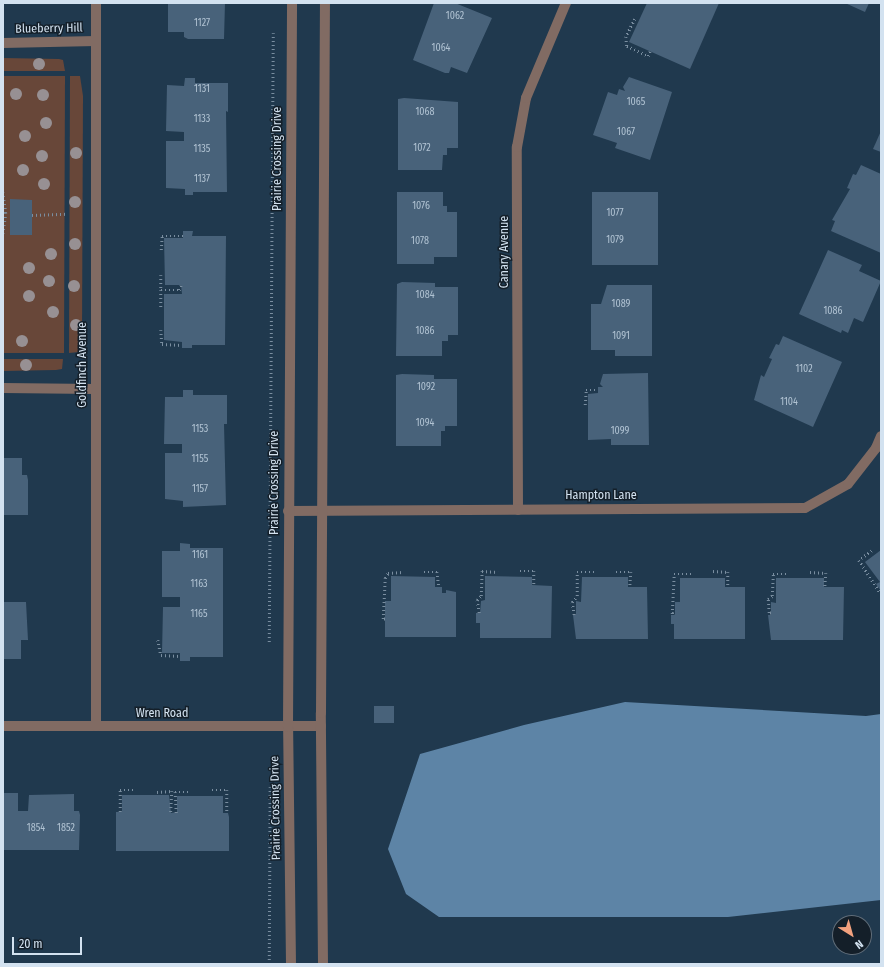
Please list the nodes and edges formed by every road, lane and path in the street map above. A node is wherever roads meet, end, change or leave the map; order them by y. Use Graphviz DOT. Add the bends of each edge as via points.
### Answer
graph roads {
  1 [pos="96,3"];
  2 [pos="292,3"];
  3 [pos="325,3"];
  4 [pos="566,3"];
  5 [pos="635,19"];
  6 [pos="273,27"];
  7 [pos="96,41"];
  8 [pos="3,43"];
  9 [pos="650,51"];
  10 [pos="3,192"];
  11 [pos="67,214"];
  12 [pos="32,215"];
  13 [pos="3,235"];
  14 [pos="183,236"];
  15 [pos="161,250"];
  16 [pos="161,275"];
  17 [pos="181,285"];
  18 [pos="161,290"];
  19 [pos="179,290"];
  20 [pos="180,294"];
  21 [pos="161,307"];
  22 [pos="161,330"];
  23 [pos="182,345"];
  24 [pos="3,388"];
  25 [pos="95,389"];
  26 [pos="598,390"];
  27 [pos="584,405"];
  28 [pos="881,436"];
  29 [pos="518,510"];
  30 [pos="288,511"];
  31 [pos="322,511"];
  32 [pos="872,551"];
  33 [pos="520,571"];
  34 [pos="713,571"];
  35 [pos="402,572"];
  36 [pos="424,572"];
  37 [pos="498,572"];
  38 [pos="594,572"];
  39 [pos="616,572"];
  40 [pos="810,572"];
  41 [pos="692,574"];
  42 [pos="788,574"];
  43 [pos="534,586"];
  44 [pos="630,586"];
  45 [pos="439,587"];
  46 [pos="728,587"];
  47 [pos="825,587"];
  48 [pos="881,594"];
  49 [pos="479,613"];
  50 [pos="674,613"];
  51 [pos="771,613"];
  52 [pos="574,615"];
  53 [pos="385,619"];
  54 [pos="158,640"];
  55 [pos="269,649"];
  56 [pos="180,656"];
  57 [pos="3,726"];
  58 [pos="96,726"];
  59 [pos="321,726"];
  60 [pos="288,727"];
  61 [pos="270,783"];
  62 [pos="135,790"];
  63 [pos="212,790"];
  64 [pos="157,792"];
  65 [pos="190,792"];
  66 [pos="120,812"];
  67 [pos="176,812"];
  68 [pos="227,812"];
  69 [pos="171,813"];
  70 [pos="269,964"];
  71 [pos="291,964"];
  72 [pos="323,964"];
  1 -- 7 [label="street, Goldfinch Avenue"];
  2 -- 30 [label="street, Prairie Crossing Drive"];
  3 -- 31 [label="street"];
  4 -- 29 [label="street, Canary Avenue" via="526,98 517,147"];
  5 -- 9 [label="path" via="626,37 627,46 648,56"];
  6 -- 55 [label="path"];
  7 -- 8 [label="street, Blueberry Hill"];
  7 -- 25 [label="street, Goldfinch Avenue"];
  10 -- 13 [label="path" via="6,213"];
  11 -- 12 [label="path"];
  14 -- 15 [label="path" via="162,236"];
  16 -- 18 [label="path"];
  17 -- 19 [label="path"];
  18 -- 19 [label="path"];
  18 -- 21 [label="path"];
  19 -- 20 [label="path"];
  22 -- 23 [label="path" via="162,344"];
  24 -- 25 [label="street"];
  25 -- 58 [label="street, Goldfinch Avenue"];
  26 -- 27 [label="path" via="586,390"];
  28 -- 29 [label="street, Hampton Lane" via="874,450 848,484 806,508"];
  29 -- 31 [label="street, Hampton Lane"];
  30 -- 31 [label="street, Hampton Lane"];
  30 -- 60 [label="street, Prairie Crossing Drive"];
  31 -- 59 [label="street"];
  32 -- 48 [label="path" via="859,560"];
  33 -- 43 [label="path" via="534,571"];
  34 -- 46 [label="path" via="728,572"];
  35 -- 53 [label="path" via="388,573 385,578"];
  36 -- 45 [label="path" via="436,572"];
  37 -- 49 [label="path" via="482,572 481,596 477,600"];
  38 -- 52 [label="path" via="577,572 577,596 572,602"];
  39 -- 44 [label="path" via="631,572"];
  40 -- 47 [label="path" via="826,573"];
  41 -- 50 [label="path" via="674,574 672,614"];
  42 -- 51 [label="path" via="773,574 772,596 768,599"];
  54 -- 56 [label="path" via="161,655"];
  57 -- 58 [label="street, Wren Road"];
  58 -- 60 [label="street, Wren Road"];
  59 -- 60 [label="street, Wren Road"];
  59 -- 72 [label="street"];
  60 -- 71 [label="street, Prairie Crossing Drive"];
  61 -- 70 [label="path"];
  62 -- 66 [label="path" via="120,790"];
  63 -- 68 [label="path" via="227,790"];
  64 -- 69 [label="path" via="172,791"];
  65 -- 67 [label="path" via="174,792"];
}
